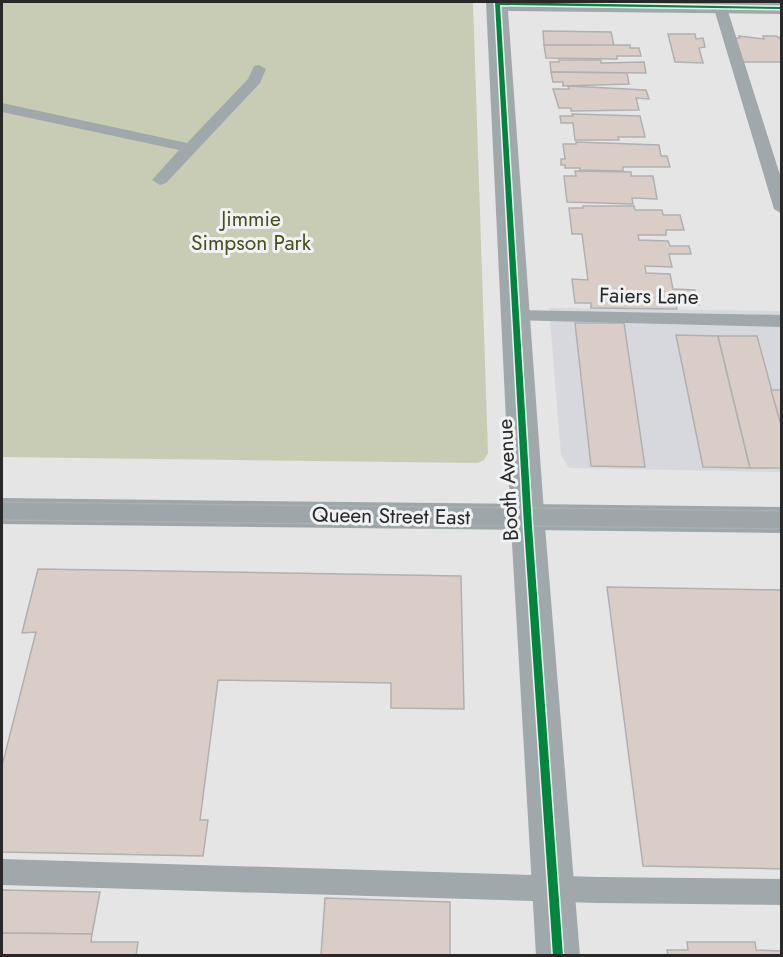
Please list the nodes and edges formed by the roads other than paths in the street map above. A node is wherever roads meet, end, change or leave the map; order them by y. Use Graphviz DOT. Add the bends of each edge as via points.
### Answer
graph roads {
  1 [pos="497,3"];
  2 [pos="637,4"];
  3 [pos="718,4"];
  4 [pos="782,8"];
  5 [pos="259,69"];
  6 [pos="4,111"];
  7 [pos="190,148"];
  8 [pos="160,180"];
  9 [pos="782,209"];
  10 [pos="516,316"];
  11 [pos="782,321"];
  12 [pos="2,511"];
  13 [pos="528,518"];
  14 [pos="782,520"];
  15 [pos="2,872"];
  16 [pos="553,888"];
  17 [pos="782,892"];
  18 [pos="558,956"];
  1 -- 2 [label="street"];
  1 -- 10 [label="street, Booth Avenue"];
  2 -- 3 [label="street"];
  3 -- 4 [label="street"];
  3 -- 9 [label="lane"];
  5 -- 7 [label="lane" via="255,80"];
  6 -- 7 [label="lane"];
  7 -- 8 [label="lane"];
  10 -- 11 [label="lane, Faiers Lane"];
  10 -- 13 [label="street, Booth Avenue"];
  12 -- 13 [label="main road, Queen Street East"];
  13 -- 14 [label="main road, Queen Street East"];
  13 -- 16 [label="street, Booth Avenue"];
  15 -- 16 [label="lane"];
  16 -- 17 [label="lane"];
  16 -- 18 [label="street, Booth Avenue"];
}
